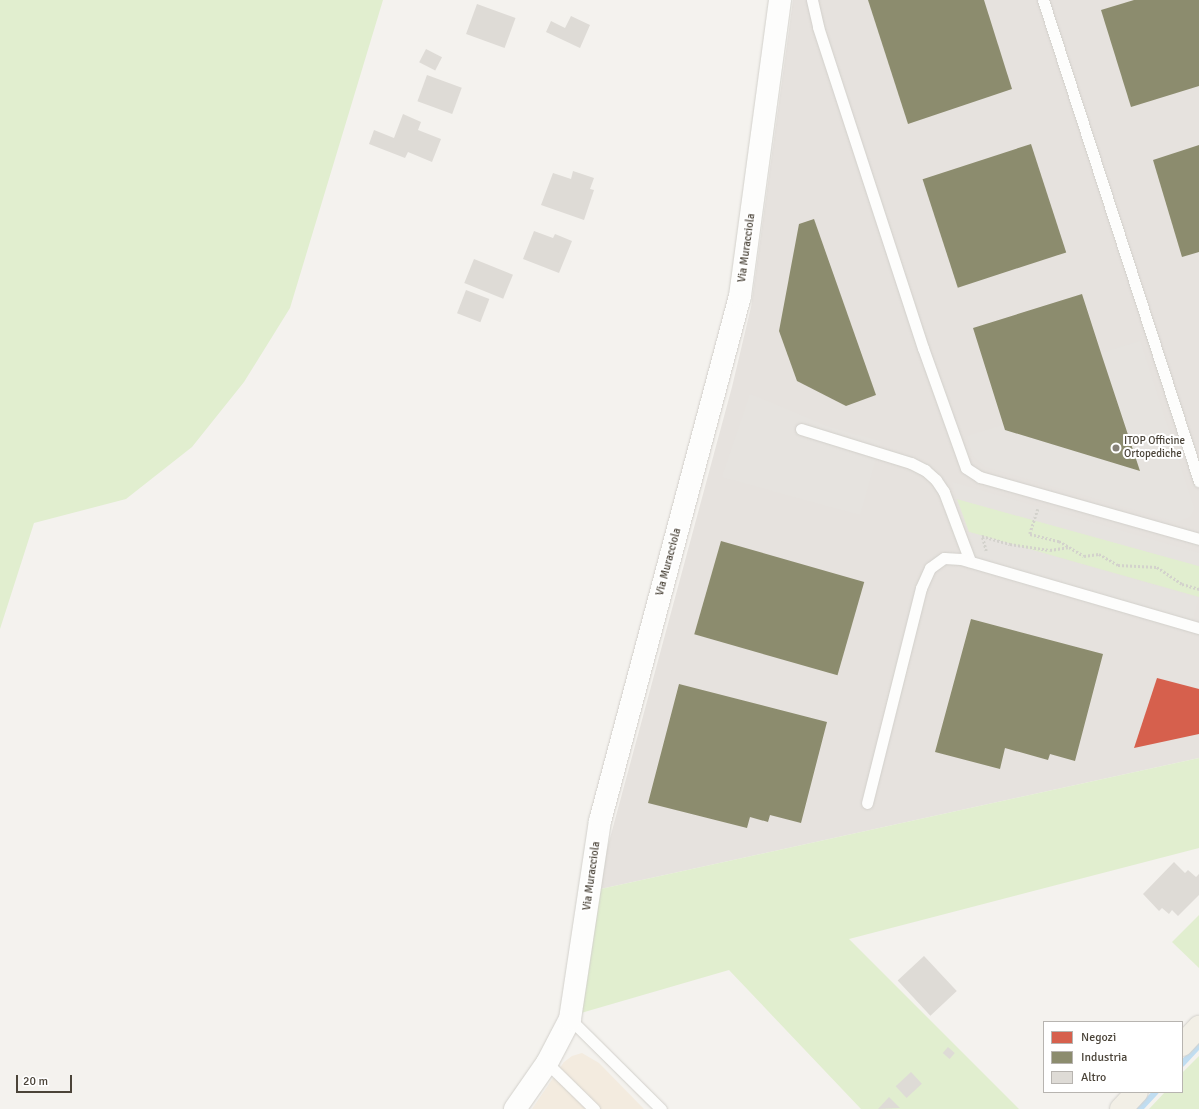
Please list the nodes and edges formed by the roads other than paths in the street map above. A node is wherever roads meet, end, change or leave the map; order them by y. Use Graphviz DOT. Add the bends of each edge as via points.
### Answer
graph roads {
  1 [pos="780,0"];
  2 [pos="812,0"];
  3 [pos="1043,0"];
  4 [pos="801,429"];
  5 [pos="1199,481"];
  6 [pos="1199,539"];
  7 [pos="970,561"];
  8 [pos="1199,628"];
  9 [pos="867,803"];
  10 [pos="570,1019"];
  11 [pos="1199,1027"];
  12 [pos="1183,1044"];
  13 [pos="547,1063"];
  14 [pos="1136,1093"];
  15 [pos="515,1109"];
  16 [pos="594,1109"];
  17 [pos="661,1109"];
  18 [pos="1121,1109"];
  1 -- 10 [label="street, Via Muracciola" via="740,296 600,821"];
  2 -- 6 [label="lane" via="820,33 961,460 966,468 980,477"];
  3 -- 5 [label="lane"];
  4 -- 7 [label="lane" via="911,463 925,470 944,492"];
  7 -- 8 [label="lane"];
  7 -- 9 [label="lane" via="953,557 944,558 930,568 924,581"];
  10 -- 13 [label="street, Via Muracciola"];
  10 -- 17 [label="lane"];
  11 -- 12 [label="main road"];
  13 -- 15 [label="street, Via Muracciola"];
  13 -- 16 [label="lane"];
  14 -- 18 [label="main road"];
}
